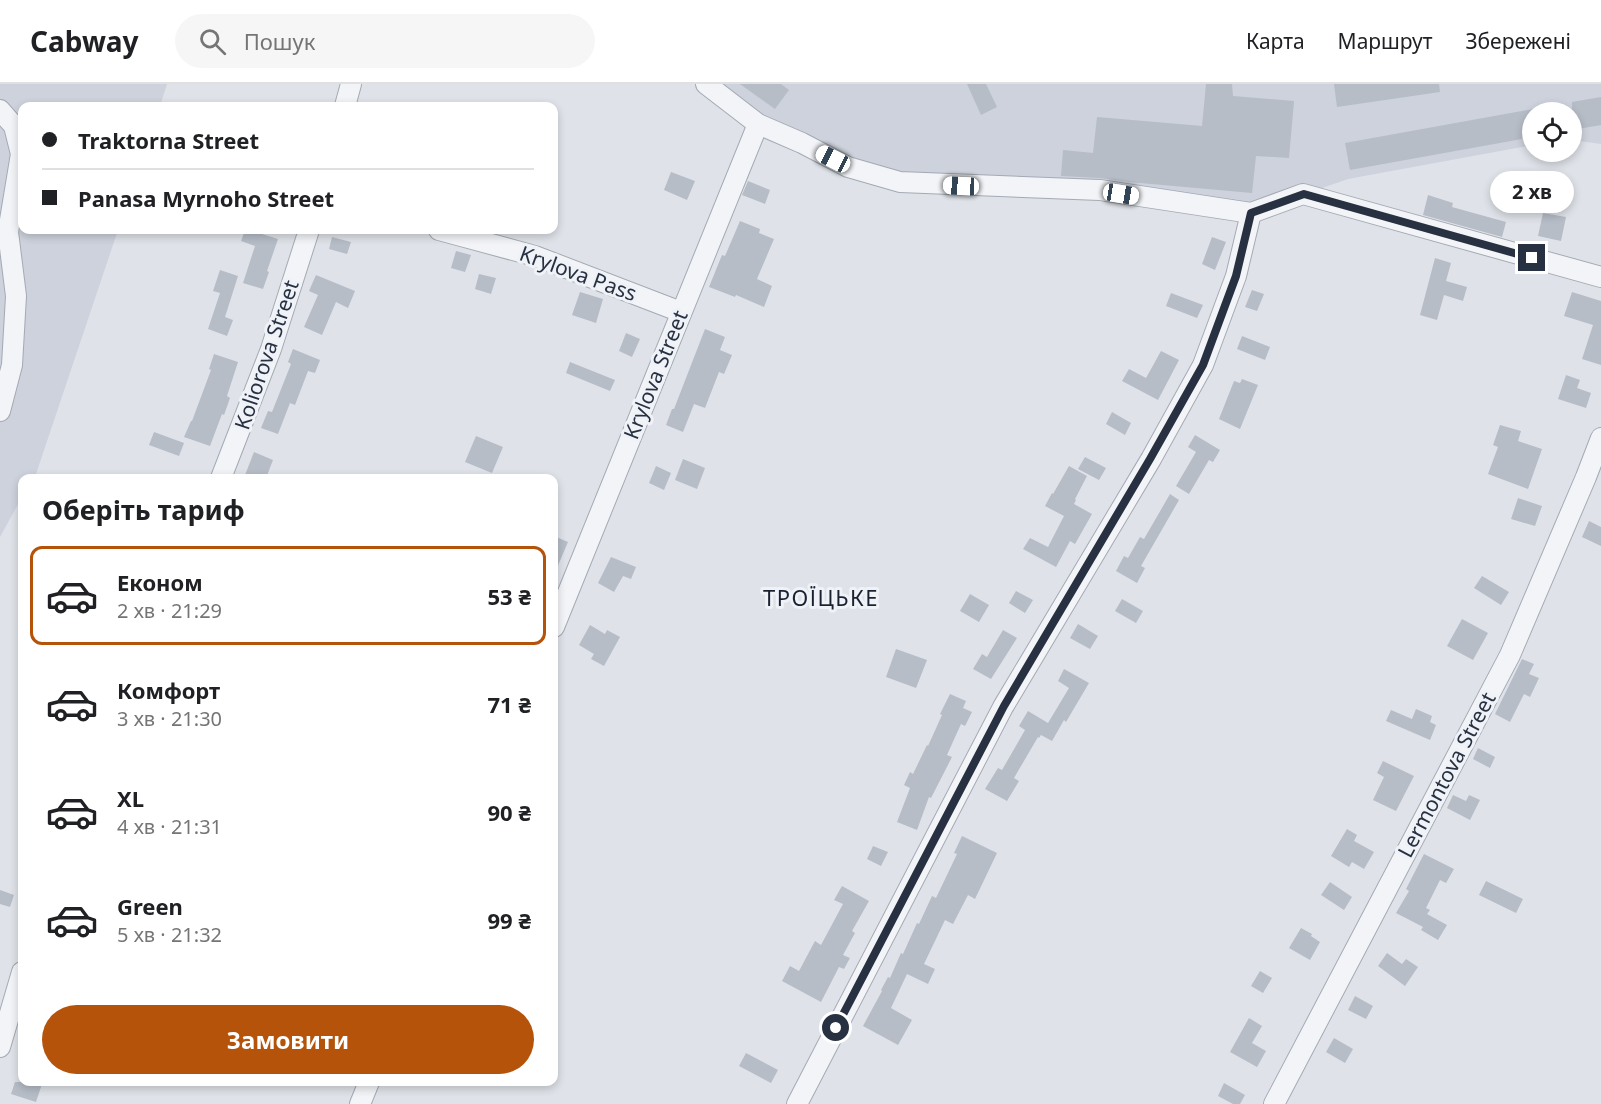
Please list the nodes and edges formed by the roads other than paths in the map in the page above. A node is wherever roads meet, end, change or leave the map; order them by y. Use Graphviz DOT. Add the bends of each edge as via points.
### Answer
graph roads {
  1 [pos="351,84"];
  2 [pos="706,84"];
  3 [pos="346,102"];
  4 [pos="0,110"];
  5 [pos="758,124"];
  6 [pos="18,142"];
  7 [pos="18,172"];
  8 [pos="1251,213"];
  9 [pos="308,234"];
  10 [pos="454,234"];
  11 [pos="1601,277"];
  12 [pos="681,312"];
  13 [pos="0,411"];
  14 [pos="1601,438"];
  15 [pos="223,474"];
  16 [pos="558,617"];
  17 [pos="18,986"];
  18 [pos="0,1047"];
  19 [pos="367,1086"];
  20 [pos="360,1104"];
  21 [pos="797,1104"];
  22 [pos="1274,1104"];
  1 -- 3 [label="street"];
  2 -- 5 [label="street"];
  4 -- 6 [label="street" via="14,126"];
  5 -- 8 [label="street" via="848,167 900,182 1100,190"];
  5 -- 12 [label="street, Krylova Street"];
  7 -- 13 [label="street" via="8,232 16,296 12,365"];
  8 -- 11 [label="street" via="1304,194"];
  8 -- 21 [label="street" via="1236,276 1203,365 1004,706"];
  9 -- 15 [label="street, Koliorova Street" via="271,349"];
  10 -- 12 [label="street, Krylova Pass" via="535,256"];
  12 -- 16 [label="street, Krylova Street"];
  14 -- 22 [label="street, Lermontova Street" via="1510,655"];
  17 -- 18 [label="street"];
  19 -- 20 [label="street"];
}
